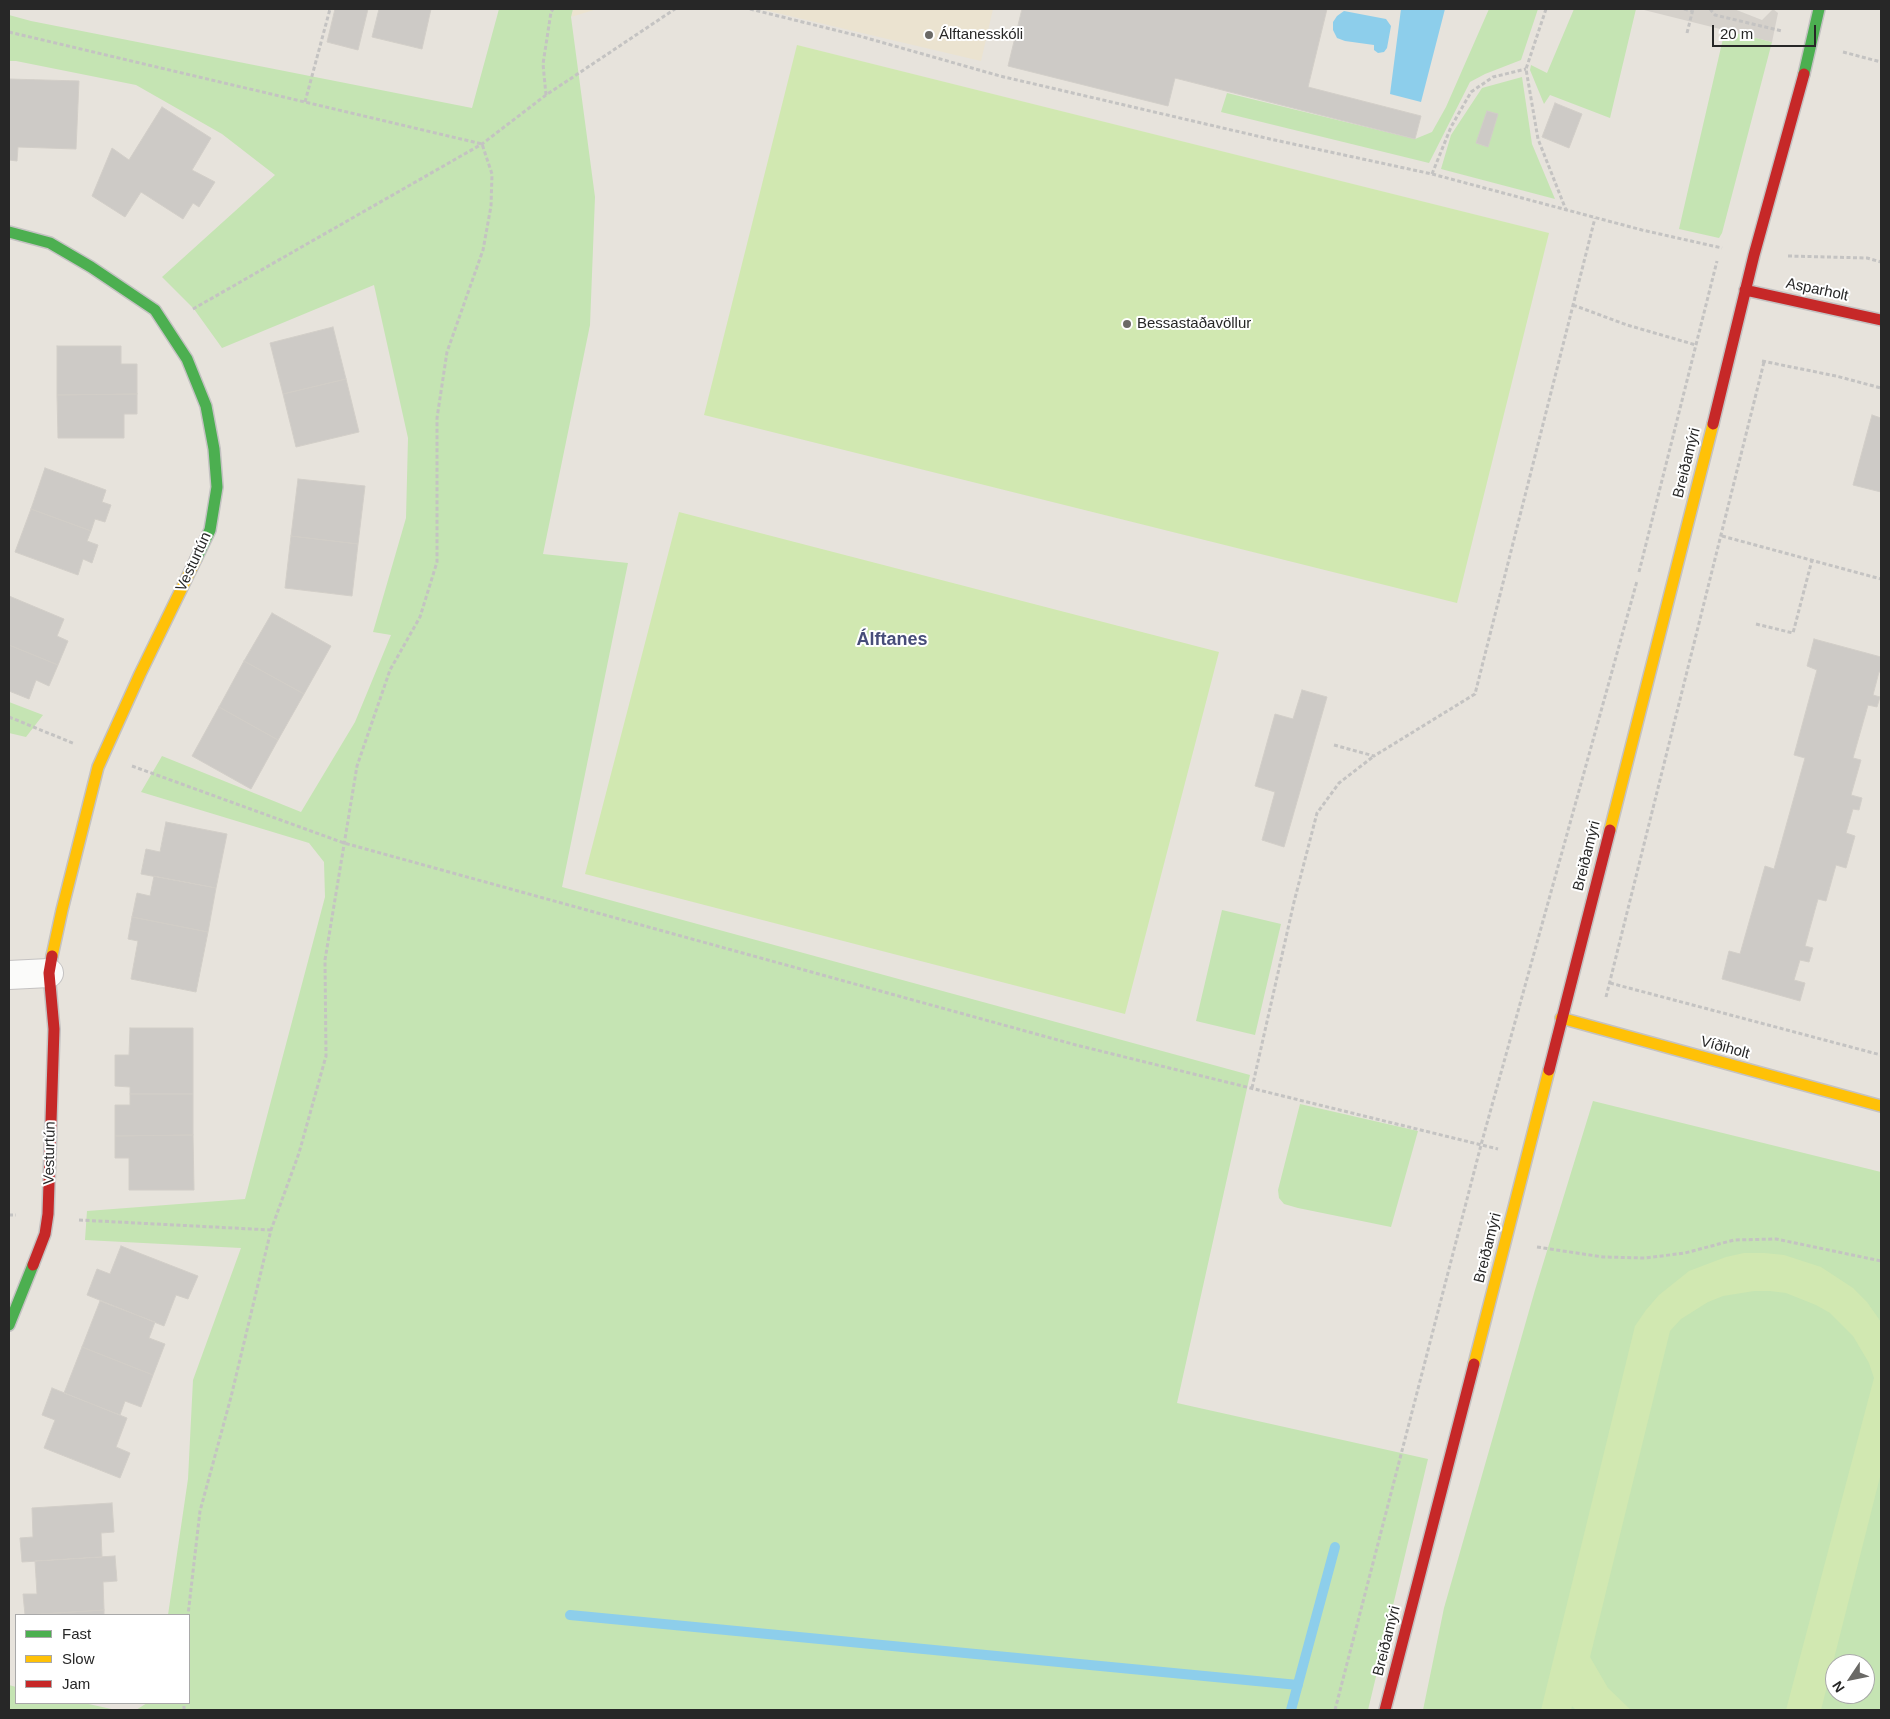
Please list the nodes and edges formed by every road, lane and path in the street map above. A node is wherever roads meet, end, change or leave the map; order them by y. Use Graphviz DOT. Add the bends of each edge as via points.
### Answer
graph roads {
  1 [pos="330,9"];
  2 [pos="554,9"];
  3 [pos="675,9"];
  4 [pos="750,9"];
  5 [pos="1546,9"];
  6 [pos="1684,9"];
  7 [pos="1710,9"];
  8 [pos="1819,9"];
  9 [pos="1692,10"];
  10 [pos="1785,24"];
  11 [pos="9,32"];
  12 [pos="1687,33"];
  13 [pos="1812,44"];
  14 [pos="1881,62"];
  15 [pos="1526,69"];
  16 [pos="546,95"];
  17 [pos="304,102"];
  18 [pos="482,144"];
  19 [pos="1432,174"];
  20 [pos="1566,210"];
  21 [pos="1595,218"];
  22 [pos="9,232"];
  23 [pos="1723,239"];
  24 [pos="1720,248"];
  25 [pos="1754,255"];
  26 [pos="1881,262"];
  27 [pos="1745,290"];
  28 [pos="1881,320"];
  29 [pos="165,325"];
  30 [pos="1764,362"];
  31 [pos="1722,536"];
  32 [pos="1812,560"];
  33 [pos="1881,579"];
  34 [pos="1756,624"];
  35 [pos="9,717"];
  36 [pos="1334,745"];
  37 [pos="103,756"];
  38 [pos="1374,756"];
  39 [pos="344,843"];
  40 [pos="50,973"];
  41 [pos="9,975"];
  42 [pos="1610,983"];
  43 [pos="1561,1018"];
  44 [pos="1598,1029"];
  45 [pos="1881,1056"];
  46 [pos="1252,1088"];
  47 [pos="1881,1106"];
  48 [pos="1481,1144"];
  49 [pos="1527,1156"];
  50 [pos="48,1214"];
  51 [pos="9,1215"];
  52 [pos="271,1230"];
  53 [pos="1505,1242"];
  54 [pos="1881,1261"];
  55 [pos="9,1325"];
  56 [pos="188,1614"];
  57 [pos="1335,1710"];
  58 [pos="1385,1710"];
  1 -- 17 [label="path"];
  2 -- 16 [label="path" via="543,64"];
  3 -- 16 [label="path"];
  4 -- 19 [label="path" via="1000,76"];
  5 -- 15 [label="path"];
  6 -- 9 [label="path"];
  7 -- 10 [label="path" via="1715,14 1783,32"];
  8 -- 13 [label="street, Breiðamýri"];
  9 -- 12 [label="path"];
  11 -- 17 [label="path"];
  13 -- 14 [label="path"];
  13 -- 25 [label="street, Breiðamýri"];
  15 -- 19 [label="path" via="1493,77 1471,92 1451,127"];
  15 -- 20 [label="path" via="1538,139"];
  16 -- 18 [label="path"];
  17 -- 18 [label="path"];
  18 -- 29 [label="path"];
  18 -- 39 [label="path" via="492,174 491,206 483,250 447,352 437,418 437,562 420,617 390,670 357,766"];
  19 -- 20 [label="path"];
  20 -- 21 [label="path"];
  21 -- 24 [label="path"];
  21 -- 38 [label="path" via="1475,694"];
  22 -- 29 [label="street, Vesturtún" via="50,243 83,262 155,310"];
  23 -- 24 [label="path"];
  24 -- 25 [label="path"];
  24 -- 48 [label="path" via="1637,582"];
  25 -- 26 [label="path" via="1866,258"];
  25 -- 27 [label="street, Breiðamýri"];
  27 -- 28 [label="street, Asparholt"];
  27 -- 43 [label="street, Breiðamýri"];
  29 -- 37 [label="street, Vesturtún" via="188,359 206,406 217,487 210,530"];
  30 -- 31 [label="path"];
  31 -- 32 [label="path"];
  31 -- 42 [label="path"];
  32 -- 33 [label="path"];
  32 -- 34 [label="path" via="1793,633"];
  35 -- 37 [label="path"];
  36 -- 38 [label="path"];
  37 -- 39 [label="path"];
  37 -- 40 [label="street, Vesturtún" via="62,910"];
  38 -- 46 [label="path" via="1339,783 1317,813"];
  39 -- 46 [label="path" via="1076,1045"];
  39 -- 52 [label="path" via="325,960 326,1056 298,1153"];
  40 -- 41 [label="street"];
  40 -- 50 [label="street, Vesturtún" via="54,1029"];
  42 -- 44 [label="path"];
  42 -- 45 [label="path"];
  43 -- 44 [label="street, Víðiholt"];
  43 -- 49 [label="street, Breiðamýri"];
  44 -- 47 [label="street, Víðiholt"];
  46 -- 48 [label="path"];
  48 -- 49 [label="path"];
  48 -- 57 [label="path"];
  49 -- 53 [label="street, Breiðamýri"];
  50 -- 51 [label="path"];
  50 -- 52 [label="path" via="75,1219"];
  50 -- 55 [label="street, Vesturtún" via="45,1234"];
  52 -- 56 [label="path" via="200,1511"];
  53 -- 54 [label="path" via="1602,1257 1645,1258 1685,1253 1734,1240 1776,1239"];
  53 -- 58 [label="street, Breiðamýri"];
}
